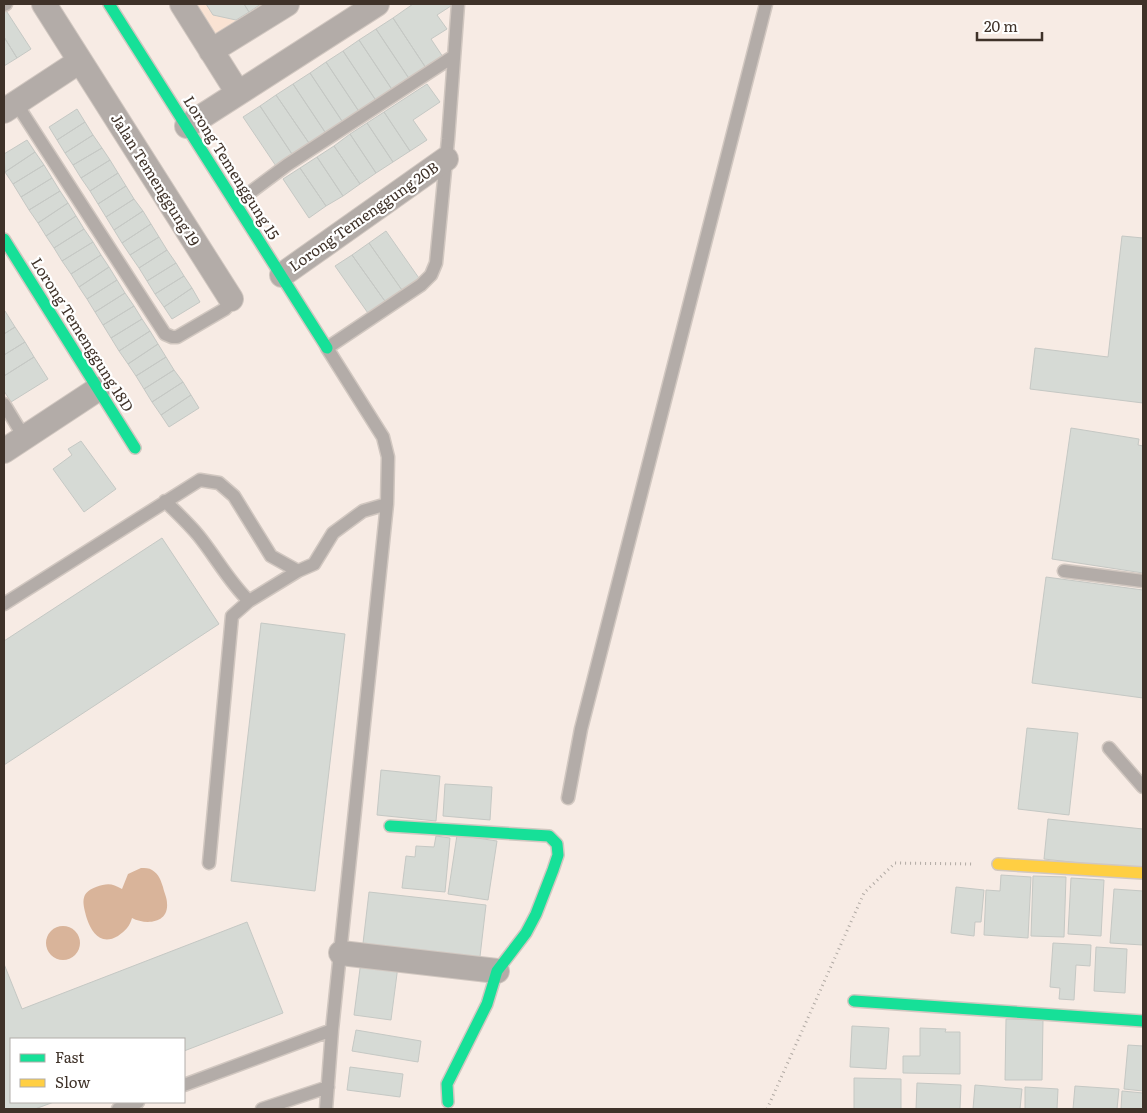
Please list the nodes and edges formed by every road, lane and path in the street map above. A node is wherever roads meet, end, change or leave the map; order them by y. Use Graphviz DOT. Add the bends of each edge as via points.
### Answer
graph roads {
  1 [pos="44,4"];
  2 [pos="109,4"];
  3 [pos="182,4"];
  4 [pos="287,4"];
  5 [pos="378,4"];
  6 [pos="458,4"];
  7 [pos="766,4"];
  8 [pos="211,51"];
  9 [pos="454,56"];
  10 [pos="80,62"];
  11 [pos="238,93"];
  12 [pos="10,107"];
  13 [pos="187,126"];
  14 [pos="446,159"];
  15 [pos="236,203"];
  16 [pos="4,239"];
  17 [pos="282,275"];
  18 [pos="231,299"];
  19 [pos="327,348"];
  20 [pos="98,389"];
  21 [pos="4,404"];
  22 [pos="24,437"];
  23 [pos="135,448"];
  24 [pos="4,451"];
  25 [pos="165,501"];
  26 [pos="387,504"];
  27 [pos="1064,571"];
  28 [pos="298,572"];
  29 [pos="1143,580"];
  30 [pos="249,601"];
  31 [pos="4,604"];
  32 [pos="1109,748"];
  33 [pos="1143,787"];
  34 [pos="568,798"];
  35 [pos="390,826"];
  36 [pos="209,863"];
  37 [pos="998,864"];
  38 [pos="1143,873"];
  39 [pos="340,952"];
  40 [pos="497,971"];
  41 [pos="854,1001"];
  42 [pos="1143,1021"];
  43 [pos="332,1030"];
  44 [pos="185,1085"];
  45 [pos="328,1087"];
  46 [pos="448,1102"];
  47 [pos="135,1103"];
  48 [pos="118,1109"];
  49 [pos="262,1109"];
  50 [pos="326,1109"];
  51 [pos="767,1109"];
  1 -- 10 [label="street, Jalan Temenggung 19"];
  2 -- 13 [label="street, Lorong Temenggung 15"];
  3 -- 8 [label="street"];
  4 -- 8 [label="street"];
  5 -- 11 [label="street"];
  6 -- 9 [label="lane"];
  7 -- 34 [label="lane" via="581,729"];
  8 -- 11 [label="street"];
  9 -- 14 [label="lane"];
  9 -- 15 [label="lane" via="287,165"];
  10 -- 12 [label="street"];
  10 -- 18 [label="street, Jalan Temenggung 19"];
  11 -- 13 [label="street"];
  12 -- 18 [label="lane, Jalan Temenggung 19" via="165,334 177,337 225,309"];
  13 -- 15 [label="street, Lorong Temenggung 15"];
  14 -- 17 [label="street, Lorong Temenggung 20B"];
  14 -- 19 [label="lane" via="436,263 430,275 421,285"];
  15 -- 17 [label="street, Lorong Temenggung 15"];
  16 -- 20 [label="street, Lorong Temenggung 18D"];
  17 -- 19 [label="street, Lorong Temenggung 15"];
  19 -- 26 [label="lane" via="384,437 388,457"];
  20 -- 22 [label="street"];
  20 -- 23 [label="street, Lorong Temenggung 18D"];
  21 -- 22 [label="lane"];
  22 -- 24 [label="street"];
  25 -- 28 [label="lane" via="200,480 219,484 234,496 270,556"];
  25 -- 30 [label="lane" via="197,534 237,590"];
  25 -- 31 [label="lane"];
  26 -- 28 [label="lane" via="363,511 333,533 314,564"];
  26 -- 39 [label="lane"];
  27 -- 29 [label="lane"];
  28 -- 30 [label="lane"];
  30 -- 36 [label="lane" via="232,616"];
  32 -- 33 [label="lane"];
  35 -- 40 [label="street" via="549,836 557,844 558,855 536,914"];
  37 -- 38 [label="street"];
  37 -- 51 [label="path" via="895,863 864,893"];
  39 -- 40 [label="street"];
  39 -- 43 [label="lane"];
  40 -- 46 [label="street" via="487,1004 447,1084"];
  41 -- 42 [label="street"];
  43 -- 44 [label="lane"];
  43 -- 45 [label="lane"];
  45 -- 49 [label="lane"];
  45 -- 50 [label="lane"];
  47 -- 48 [label="lane"];
}
